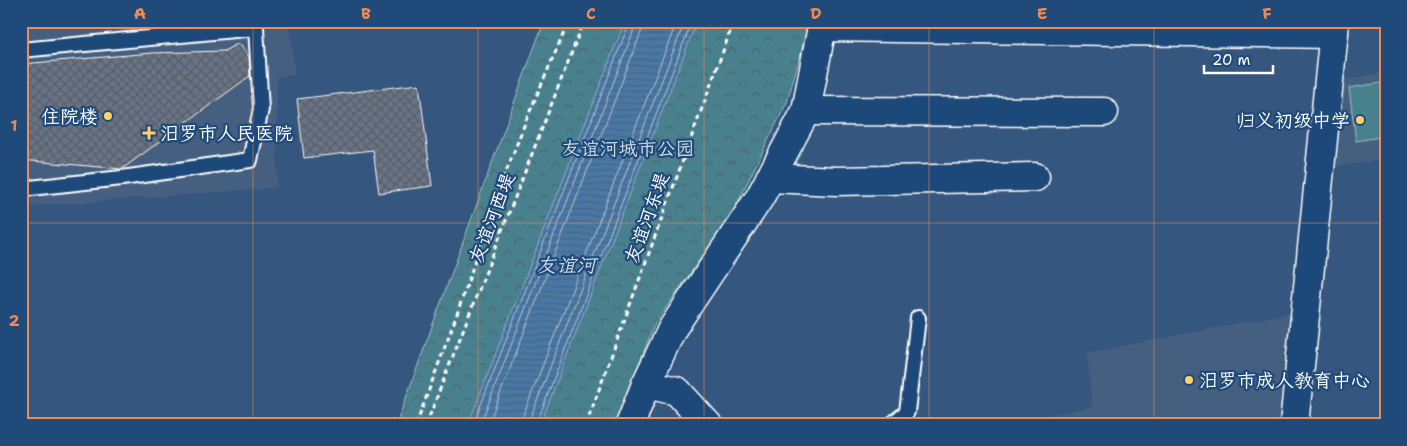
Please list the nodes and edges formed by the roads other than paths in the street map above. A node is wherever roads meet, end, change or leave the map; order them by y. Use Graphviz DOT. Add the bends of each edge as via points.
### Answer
graph roads {
  1 [pos="822,24"];
  2 [pos="1335,27"];
  3 [pos="21,50"];
  4 [pos="806,110"];
  5 [pos="1104,112"];
  6 [pos="1035,177"];
  7 [pos="770,178"];
  8 [pos="21,189"];
  9 [pos="918,318"];
  10 [pos="646,384"];
  11 [pos="630,425"];
  12 [pos="708,425"];
  13 [pos="891,425"];
  14 [pos="1294,425"];
  1 -- 2 [label="street"];
  1 -- 4 [label="street"];
  2 -- 14 [label="street"];
  3 -- 8 [label="lane" via="256,28 261,109 250,160"];
  4 -- 5 [label="street"];
  4 -- 7 [label="street"];
  6 -- 7 [label="street" via="838,181"];
  7 -- 10 [label="street" via="672,329"];
  9 -- 13 [label="lane" via="907,412"];
  10 -- 11 [label="street"];
  10 -- 12 [label="street" via="677,391"];
}
